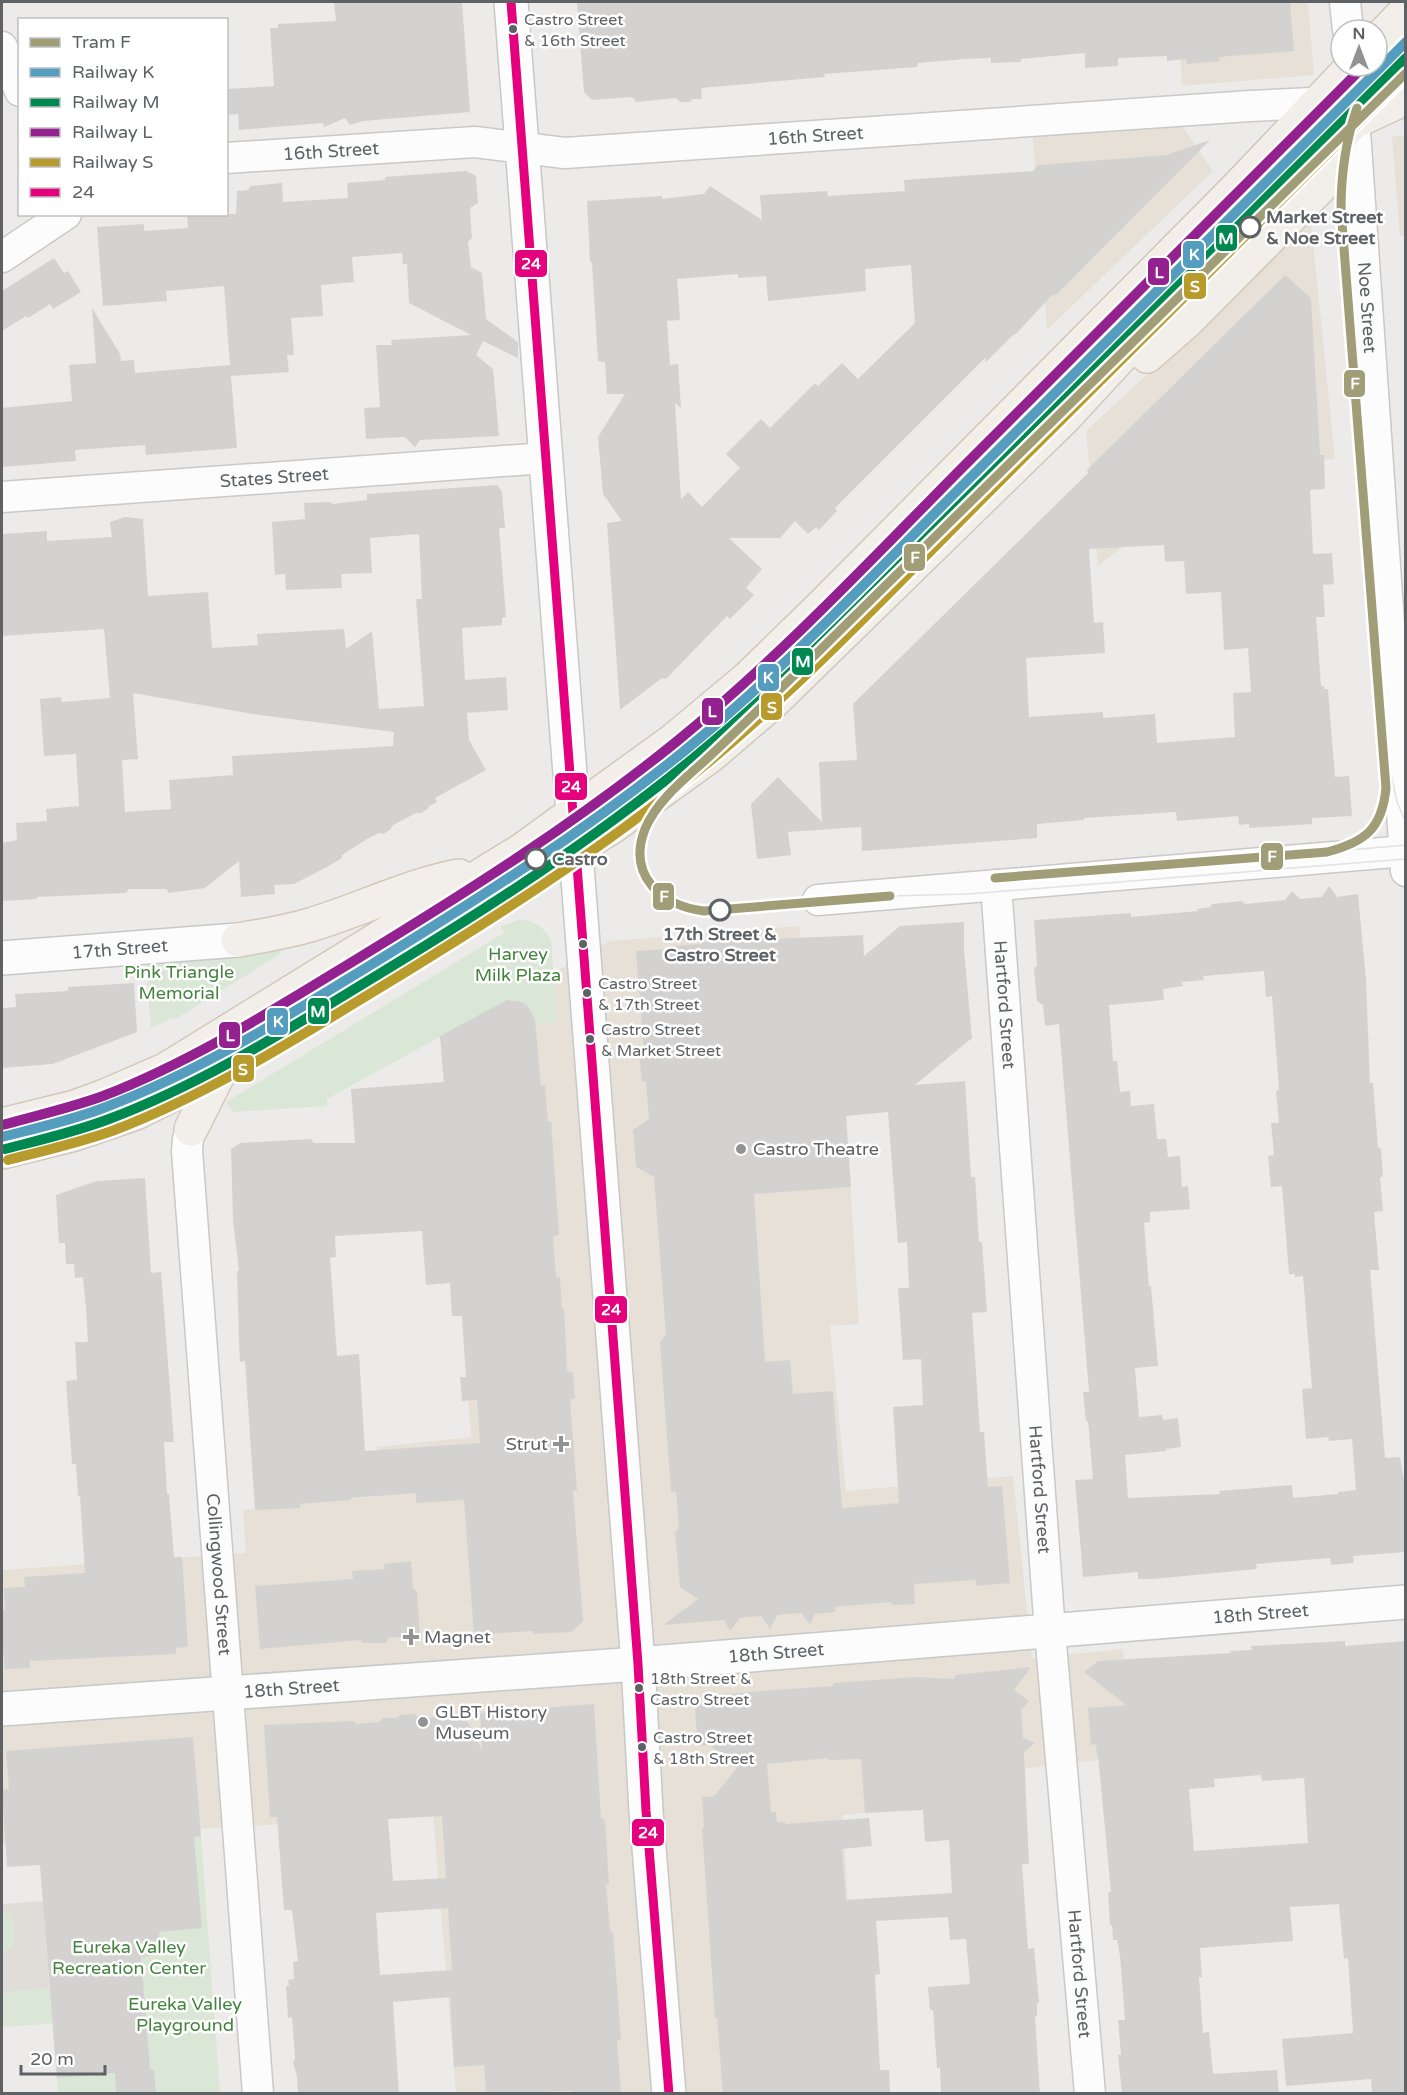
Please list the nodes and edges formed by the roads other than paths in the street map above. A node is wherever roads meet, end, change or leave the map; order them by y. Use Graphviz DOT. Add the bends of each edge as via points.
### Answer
graph roads {
  1 [pos="511,2"];
  2 [pos="1345,2"];
  3 [pos="1406,11"];
  4 [pos="1347,18"];
  5 [pos="1389,29"];
  6 [pos="2,47"];
  7 [pos="1406,48"];
  8 [pos="1341,78"];
  9 [pos="1352,78"];
  10 [pos="18,86"];
  11 [pos="1406,98"];
  12 [pos="1318,103"];
  13 [pos="1356,119"];
  14 [pos="523,148"];
  15 [pos="228,158"];
  16 [pos="63,216"];
  17 [pos="2,257"];
  18 [pos="546,458"];
  19 [pos="2,497"];
  20 [pos="573,813"];
  21 [pos="576,849"];
  22 [pos="1405,858"];
  23 [pos="484,873"];
  24 [pos="996,885"];
  25 [pos="818,900"];
  26 [pos="238,940"];
  27 [pos="2,958"];
  28 [pos="223,1065"];
  29 [pos="2,1125"];
  30 [pos="191,1129"];
  31 [pos="2,1152"];
  32 [pos="1406,1602"];
  33 [pos="1050,1632"];
  34 [pos="638,1664"];
  35 [pos="228,1692"];
  36 [pos="2,1709"];
  37 [pos="258,2094"];
  38 [pos="669,2094"];
  39 [pos="1090,2094"];
  1 -- 14 [label="street"];
  2 -- 4 [label="street"];
  3 -- 5 [label="main road"];
  6 -- 10 [label="street"];
  7 -- 13 [label="main road" via="1373,85"];
  8 -- 12 [label="main road"];
  9 -- 13 [label="street, Noe Street"];
  11 -- 13 [label="main road"];
  11 -- 13 [label="street, 16th Street"];
  12 -- 13 [label="street, 16th Street"];
  12 -- 14 [label="street, 16th Street" via="565,153"];
  12 -- 20 [label="main road" via="748,678 675,740"];
  13 -- 21 [label="main road" via="1280,229 1187,321 1158,348 1064,418 772,704 710,756"];
  13 -- 22 [label="street, Noe Street"];
  14 -- 15 [label="street, 16th Street" via="475,142"];
  14 -- 18 [label="street"];
  16 -- 17 [label="street"];
  18 -- 19 [label="street, States Street"];
  18 -- 20 [label="street"];
  20 -- 21 [label="street"];
  20 -- 23 [label="main road"];
  21 -- 28 [label="main road" via="524,876"];
  21 -- 34 [label="street"];
  22 -- 24 [label="street"];
  23 -- 26 [label="main road" via="427,884 312,925"];
  23 -- 29 [label="main road" via="165,1070 75,1107"];
  24 -- 25 [label="street"];
  24 -- 33 [label="street, Hartford Street"];
  26 -- 27 [label="street, 17th Street"];
  28 -- 30 [label="main road"];
  28 -- 31 [label="main road" via="136,1113 75,1134"];
  30 -- 35 [label="street, Collingwood Street" via="187,1151"];
  32 -- 33 [label="street, 18th Street"];
  33 -- 34 [label="street, 18th Street"];
  33 -- 39 [label="street, Hartford Street"];
  34 -- 35 [label="street, 18th Street"];
  34 -- 38 [label="street"];
  35 -- 36 [label="street, 18th Street"];
  35 -- 37 [label="street, Collingwood Street"];
}
